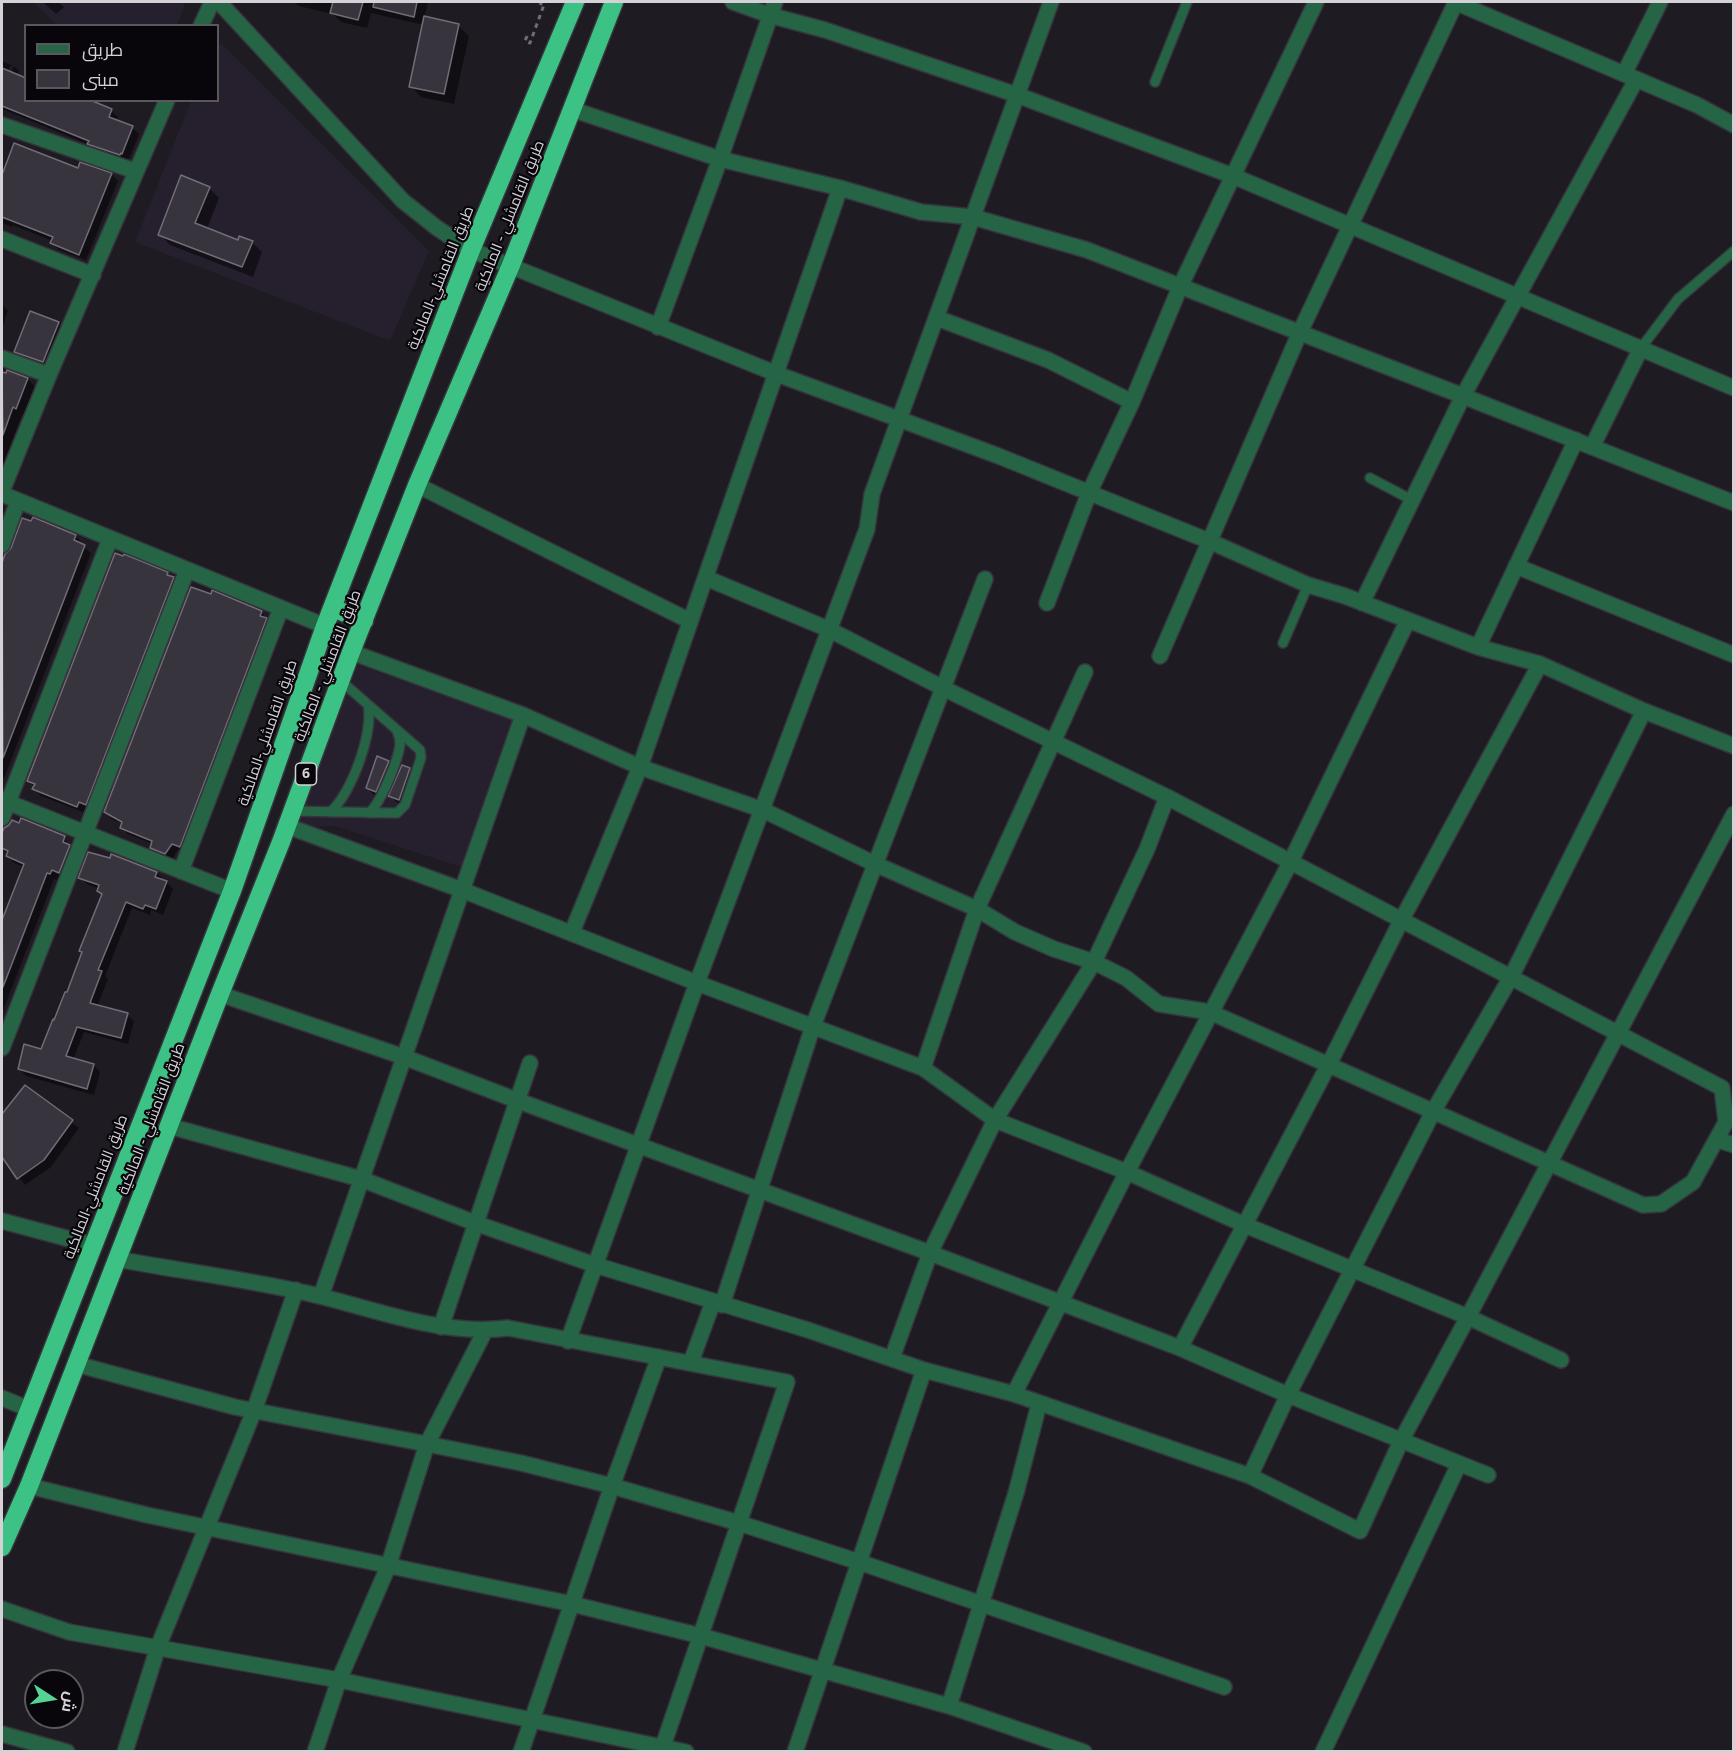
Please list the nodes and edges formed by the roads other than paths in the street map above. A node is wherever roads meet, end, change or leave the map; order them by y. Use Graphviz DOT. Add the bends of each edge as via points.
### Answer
graph roads {
  1 [pos="212,2"];
  2 [pos="219,2"];
  3 [pos="574,2"];
  4 [pos="614,2"];
  5 [pos="733,2"];
  6 [pos="1051,2"];
  7 [pos="1187,2"];
  8 [pos="1316,2"];
  9 [pos="1455,2"];
  10 [pos="1660,2"];
  11 [pos="772,8"];
  12 [pos="202,24"];
  13 [pos="1630,77"];
  14 [pos="1155,82"];
  15 [pos="1017,96"];
  16 [pos="166,102"];
  17 [pos="571,109"];
  18 [pos="2,125"];
  19 [pos="1734,125"];
  20 [pos="720,159"];
  21 [pos="135,171"];
  22 [pos="1233,176"];
  23 [pos="840,188"];
  24 [pos="973,217"];
  25 [pos="1351,225"];
  26 [pos="2,239"];
  27 [pos="471,250"];
  28 [pos="1734,251"];
  29 [pos="511,264"];
  30 [pos="93,275"];
  31 [pos="1180,287"];
  32 [pos="1517,296"];
  33 [pos="937,318"];
  34 [pos="658,327"];
  35 [pos="1300,332"];
  36 [pos="1641,348"];
  37 [pos="2,358"];
  38 [pos="777,374"];
  39 [pos="49,375"];
  40 [pos="1734,388"];
  41 [pos="1463,396"];
  42 [pos="1132,402"];
  43 [pos="900,420"];
  44 [pos="1576,440"];
  45 [pos="1592,447"];
  46 [pos="1370,478"];
  47 [pos="417,485"];
  48 [pos="2,493"];
  49 [pos="1089,493"];
  50 [pos="1412,500"];
  51 [pos="18,501"];
  52 [pos="1734,503"];
  53 [pos="110,538"];
  54 [pos="1209,541"];
  55 [pos="2,544"];
  56 [pos="1516,566"];
  57 [pos="187,570"];
  58 [pos="705,579"];
  59 [pos="985,579"];
  60 [pos="1308,585"];
  61 [pos="1047,603"];
  62 [pos="1362,603"];
  63 [pos="281,608"];
  64 [pos="333,608"];
  65 [pos="1408,620"];
  66 [pos="364,621"];
  67 [pos="690,621"];
  68 [pos="325,626"];
  69 [pos="828,629"];
  70 [pos="1283,642"];
  71 [pos="1478,647"];
  72 [pos="351,652"];
  73 [pos="1734,655"];
  74 [pos="1160,656"];
  75 [pos="1540,664"];
  76 [pos="1085,672"];
  77 [pos="340,681"];
  78 [pos="943,688"];
  79 [pos="368,705"];
  80 [pos="1644,711"];
  81 [pos="523,715"];
  82 [pos="397,730"];
  83 [pos="1053,742"];
  84 [pos="1734,746"];
  85 [pos="640,767"];
  86 [pos="1167,797"];
  87 [pos="4,802"];
  88 [pos="763,810"];
  89 [pos="330,812"];
  90 [pos="369,813"];
  91 [pos="1734,814"];
  92 [pos="2,818"];
  93 [pos="287,826"];
  94 [pos="253,831"];
  95 [pos="85,833"];
  96 [pos="1291,861"];
  97 [pos="875,864"];
  98 [pos="181,871"];
  99 [pos="462,890"];
  100 [pos="232,891"];
  101 [pos="977,909"];
  102 [pos="1402,919"];
  103 [pos="572,932"];
  104 [pos="1094,962"];
  105 [pos="1510,977"];
  106 [pos="697,983"];
  107 [pos="220,994"];
  108 [pos="1209,1012"];
  109 [pos="813,1026"];
  110 [pos="1618,1033"];
  111 [pos="2,1048"];
  112 [pos="404,1057"];
  113 [pos="530,1063"];
  114 [pos="1329,1064"];
  115 [pos="923,1068"];
  116 [pos="1734,1085"];
  117 [pos="516,1100"];
  118 [pos="1724,1104"];
  119 [pos="1434,1110"];
  120 [pos="995,1120"];
  121 [pos="169,1126"];
  122 [pos="1726,1139"];
  123 [pos="639,1144"];
  124 [pos="1734,1145"];
  125 [pos="1550,1162"];
  126 [pos="1127,1172"];
  127 [pos="361,1179"];
  128 [pos="761,1189"];
  129 [pos="2,1221"];
  130 [pos="475,1223"];
  131 [pos="1245,1224"];
  132 [pos="92,1245"];
  133 [pos="930,1253"];
  134 [pos="116,1259"];
  135 [pos="595,1265"];
  136 [pos="1354,1269"];
  137 [pos="296,1290"];
  138 [pos="321,1296"];
  139 [pos="1060,1303"];
  140 [pos="718,1304"];
  141 [pos="1468,1317"];
  142 [pos="441,1327"];
  143 [pos="484,1331"];
  144 [pos="568,1341"];
  145 [pos="1180,1348"];
  146 [pos="659,1357"];
  147 [pos="892,1358"];
  148 [pos="1561,1360"];
  149 [pos="691,1362"];
  150 [pos="76,1364"];
  151 [pos="924,1370"];
  152 [pos="1014,1394"];
  153 [pos="1288,1395"];
  154 [pos="2,1398"];
  155 [pos="1039,1404"];
  156 [pos="29,1409"];
  157 [pos="254,1411"];
  158 [pos="1401,1441"];
  159 [pos="427,1444"];
  160 [pos="1459,1464"];
  161 [pos="1488,1475"];
  162 [pos="1250,1476"];
  163 [pos="2,1479"];
  164 [pos="29,1486"];
  165 [pos="612,1486"];
  166 [pos="739,1523"];
  167 [pos="208,1528"];
  168 [pos="2,1547"];
  169 [pos="859,1562"];
  170 [pos="388,1567"];
  171 [pos="572,1604"];
  172 [pos="981,1605"];
  173 [pos="2,1609"];
  174 [pos="701,1636"];
  175 [pos="158,1647"];
  176 [pos="824,1670"];
  177 [pos="339,1680"];
  178 [pos="1224,1687"];
  179 [pos="949,1706"];
  180 [pos="531,1720"];
  181 [pos="2,1734"];
  182 [pos="662,1748"];
  183 [pos="1074,1750"];
  184 [pos="67,1752"];
  185 [pos="125,1752"];
  186 [pos="315,1752"];
  187 [pos="521,1752"];
  188 [pos="686,1752"];
  189 [pos="795,1752"];
  190 [pos="1323,1752"];
  1 -- 12 [label="street"];
  2 -- 27 [label="street" via="403,201"];
  3 -- 27 [label="highway, طريق القامشلي-المالكية / 6"];
  4 -- 17 [label="highway, طريق القامشلي - المالكية / 6"];
  5 -- 11 [label="street"];
  6 -- 15 [label="street"];
  7 -- 14 [label="lane"];
  8 -- 22 [label="street"];
  9 -- 13 [label="street"];
  9 -- 25 [label="street"];
  10 -- 13 [label="street"];
  11 -- 15 [label="street"];
  11 -- 20 [label="street"];
  13 -- 19 [label="street"];
  13 -- 32 [label="street"];
  15 -- 22 [label="street"];
  15 -- 24 [label="street"];
  16 -- 21 [label="street"];
  17 -- 20 [label="street"];
  17 -- 29 [label="highway, طريق القامشلي - المالكية / 6"];
  18 -- 21 [label="street"];
  20 -- 23 [label="street"];
  20 -- 34 [label="street"];
  21 -- 30 [label="street"];
  22 -- 25 [label="street"];
  22 -- 31 [label="street"];
  23 -- 24 [label="street" via="921,212"];
  23 -- 38 [label="street"];
  24 -- 31 [label="street" via="1087,250"];
  24 -- 33 [label="street"];
  25 -- 32 [label="street"];
  25 -- 35 [label="street"];
  26 -- 30 [label="street"];
  27 -- 29 [label="street"];
  27 -- 64 [label="highway, طريق القامشلي-المالكية / 6"];
  28 -- 36 [label="lane" via="1678,298"];
  29 -- 34 [label="street"];
  29 -- 47 [label="highway, طريق القامشلي - المالكية / 6"];
  30 -- 39 [label="street"];
  31 -- 35 [label="street"];
  31 -- 42 [label="street"];
  32 -- 36 [label="street"];
  32 -- 41 [label="street"];
  33 -- 42 [label="street" via="1048,360"];
  33 -- 43 [label="street"];
  34 -- 38 [label="street"];
  35 -- 41 [label="street"];
  35 -- 54 [label="street"];
  36 -- 40 [label="street"];
  36 -- 45 [label="street"];
  37 -- 39 [label="street"];
  38 -- 43 [label="street"];
  38 -- 58 [label="street"];
  39 -- 48 [label="street"];
  41 -- 44 [label="street"];
  41 -- 50 [label="street"];
  42 -- 49 [label="street"];
  43 -- 49 [label="street"];
  43 -- 69 [label="street" via="872,494 867,529"];
  44 -- 45 [label="street"];
  44 -- 56 [label="street"];
  45 -- 52 [label="street"];
  46 -- 50 [label="lane"];
  47 -- 66 [label="highway, طريق القامشلي - المالكية / 6"];
  47 -- 67 [label="street"];
  48 -- 51 [label="street"];
  49 -- 54 [label="street"];
  49 -- 61 [label="street"];
  50 -- 62 [label="street"];
  51 -- 53 [label="street"];
  51 -- 55 [label="street"];
  53 -- 57 [label="street"];
  53 -- 87 [label="street"];
  54 -- 60 [label="street"];
  54 -- 74 [label="street"];
  56 -- 71 [label="street"];
  56 -- 73 [label="street"];
  57 -- 63 [label="street"];
  57 -- 95 [label="street"];
  58 -- 67 [label="street"];
  58 -- 69 [label="street"];
  59 -- 78 [label="street"];
  60 -- 62 [label="street"];
  60 -- 70 [label="lane"];
  62 -- 65 [label="street"];
  63 -- 68 [label="street"];
  63 -- 98 [label="street"];
  64 -- 66 [label="highway"];
  64 -- 68 [label="highway, طريق القامشلي-المالكية / 6"];
  65 -- 71 [label="street"];
  65 -- 96 [label="street"];
  66 -- 72 [label="highway, طريق القامشلي - المالكية / 6"];
  67 -- 85 [label="street"];
  68 -- 94 [label="highway, طريق القامشلي-المالكية / 6"];
  69 -- 78 [label="street"];
  69 -- 88 [label="street"];
  71 -- 75 [label="street"];
  72 -- 77 [label="highway, طريق القامشلي - المالكية / 6"];
  72 -- 81 [label="street"];
  75 -- 80 [label="street"];
  75 -- 102 [label="street"];
  76 -- 83 [label="street"];
  77 -- 79 [label="lane"];
  77 -- 93 [label="highway, طريق القامشلي - المالكية / 6"];
  78 -- 83 [label="street"];
  78 -- 97 [label="street"];
  79 -- 82 [label="lane"];
  79 -- 89 [label="lane" via="369,730 347,791"];
  80 -- 84 [label="street"];
  80 -- 105 [label="street"];
  81 -- 85 [label="street"];
  81 -- 99 [label="street"];
  82 -- 90 [label="lane" via="398,750 381,798"];
  82 -- 90 [label="lane" via="420,750 422,758 404,809 396,813"];
  83 -- 86 [label="street"];
  83 -- 101 [label="street"];
  85 -- 88 [label="street"];
  85 -- 103 [label="street"];
  86 -- 96 [label="street"];
  86 -- 104 [label="street"];
  87 -- 92 [label="street"];
  87 -- 95 [label="street"];
  88 -- 97 [label="street"];
  88 -- 106 [label="street"];
  89 -- 90 [label="lane"];
  89 -- 93 [label="lane"];
  91 -- 110 [label="street"];
  93 -- 94 [label="highway"];
  93 -- 99 [label="street"];
  93 -- 107 [label="highway, طريق القامشلي - المالكية / 6"];
  94 -- 100 [label="highway, طريق القامشلي-المالكية / 6"];
  95 -- 98 [label="street"];
  95 -- 111 [label="street"];
  96 -- 102 [label="street"];
  96 -- 108 [label="street"];
  97 -- 101 [label="street"];
  97 -- 109 [label="street"];
  98 -- 100 [label="street"];
  99 -- 103 [label="street"];
  99 -- 112 [label="street"];
  100 -- 132 [label="highway, طريق القامشلي-المالكية / 6"];
  101 -- 104 [label="street" via="1015,932"];
  101 -- 115 [label="street"];
  102 -- 105 [label="street"];
  102 -- 114 [label="street"];
  103 -- 106 [label="street"];
  104 -- 108 [label="street" via="1126,978 1159,1004"];
  104 -- 120 [label="street"];
  105 -- 110 [label="street"];
  105 -- 119 [label="street"];
  106 -- 109 [label="street"];
  106 -- 123 [label="street"];
  107 -- 112 [label="street"];
  107 -- 121 [label="highway, طريق القامشلي - المالكية / 6"];
  108 -- 114 [label="street"];
  108 -- 126 [label="street"];
  109 -- 115 [label="street"];
  109 -- 128 [label="street"];
  110 -- 118 [label="street" via="1722,1088"];
  110 -- 125 [label="street"];
  112 -- 117 [label="street"];
  112 -- 127 [label="street"];
  113 -- 117 [label="street"];
  114 -- 119 [label="street"];
  114 -- 131 [label="street"];
  115 -- 120 [label="street"];
  116 -- 118 [label="street"];
  117 -- 123 [label="street"];
  117 -- 130 [label="street"];
  118 -- 122 [label="street"];
  119 -- 125 [label="street"];
  119 -- 136 [label="street"];
  120 -- 126 [label="street"];
  120 -- 133 [label="street"];
  121 -- 127 [label="street"];
  121 -- 134 [label="highway, طريق القامشلي - المالكية / 6"];
  122 -- 124 [label="street"];
  122 -- 125 [label="street" via="1693,1182 1661,1204 1643,1205"];
  123 -- 128 [label="street"];
  123 -- 135 [label="street"];
  125 -- 141 [label="street"];
  126 -- 131 [label="street"];
  126 -- 139 [label="street"];
  127 -- 130 [label="street"];
  127 -- 138 [label="street"];
  128 -- 133 [label="street"];
  128 -- 140 [label="street"];
  129 -- 132 [label="street"];
  130 -- 135 [label="street"];
  130 -- 142 [label="street"];
  131 -- 136 [label="street"];
  131 -- 145 [label="street"];
  132 -- 156 [label="highway, طريق القامشلي-المالكية / 6"];
  133 -- 139 [label="street"];
  133 -- 147 [label="street"];
  134 -- 137 [label="street"];
  134 -- 150 [label="highway, طريق القامشلي - المالكية / 6"];
  135 -- 140 [label="street"];
  135 -- 144 [label="street"];
  136 -- 141 [label="street"];
  136 -- 153 [label="street"];
  137 -- 138 [label="street"];
  137 -- 157 [label="street"];
  138 -- 142 [label="street"];
  139 -- 145 [label="street"];
  139 -- 152 [label="street"];
  140 -- 147 [label="street"];
  140 -- 149 [label="street"];
  141 -- 148 [label="street"];
  141 -- 158 [label="street"];
  142 -- 143 [label="street"];
  143 -- 144 [label="street" via="508,1328"];
  143 -- 159 [label="street"];
  144 -- 146 [label="street"];
  145 -- 153 [label="street"];
  146 -- 149 [label="street"];
  146 -- 165 [label="street"];
  147 -- 151 [label="street"];
  149 -- 166 [label="street" via="787,1382"];
  150 -- 157 [label="street"];
  150 -- 164 [label="highway, طريق القامشلي - المالكية / 6"];
  151 -- 152 [label="street"];
  151 -- 169 [label="street"];
  152 -- 155 [label="street"];
  153 -- 158 [label="street"];
  153 -- 162 [label="street"];
  154 -- 156 [label="street"];
  155 -- 162 [label="street"];
  155 -- 172 [label="street"];
  156 -- 163 [label="highway, طريق القامشلي-المالكية / 6"];
  157 -- 159 [label="street"];
  157 -- 167 [label="street"];
  158 -- 160 [label="street"];
  158 -- 162 [label="street" via="1360,1531"];
  159 -- 165 [label="street"];
  159 -- 170 [label="street"];
  160 -- 161 [label="street"];
  160 -- 190 [label="street"];
  164 -- 167 [label="street"];
  164 -- 168 [label="highway, طريق القامشلي - المالكية / 6"];
  165 -- 166 [label="street"];
  165 -- 171 [label="street"];
  166 -- 169 [label="street"];
  166 -- 174 [label="street"];
  167 -- 170 [label="street"];
  167 -- 175 [label="street"];
  169 -- 172 [label="street"];
  169 -- 176 [label="street"];
  170 -- 171 [label="street"];
  170 -- 177 [label="street"];
  171 -- 174 [label="street"];
  171 -- 180 [label="street"];
  172 -- 178 [label="street"];
  172 -- 179 [label="street"];
  173 -- 175 [label="street" via="69,1632"];
  174 -- 176 [label="street"];
  174 -- 182 [label="street"];
  175 -- 177 [label="street"];
  175 -- 185 [label="street"];
  176 -- 179 [label="street"];
  176 -- 189 [label="street"];
  177 -- 180 [label="street"];
  177 -- 186 [label="street"];
  179 -- 183 [label="street"];
  180 -- 182 [label="street"];
  180 -- 187 [label="street"];
  181 -- 184 [label="street"];
  182 -- 188 [label="street"];
}
